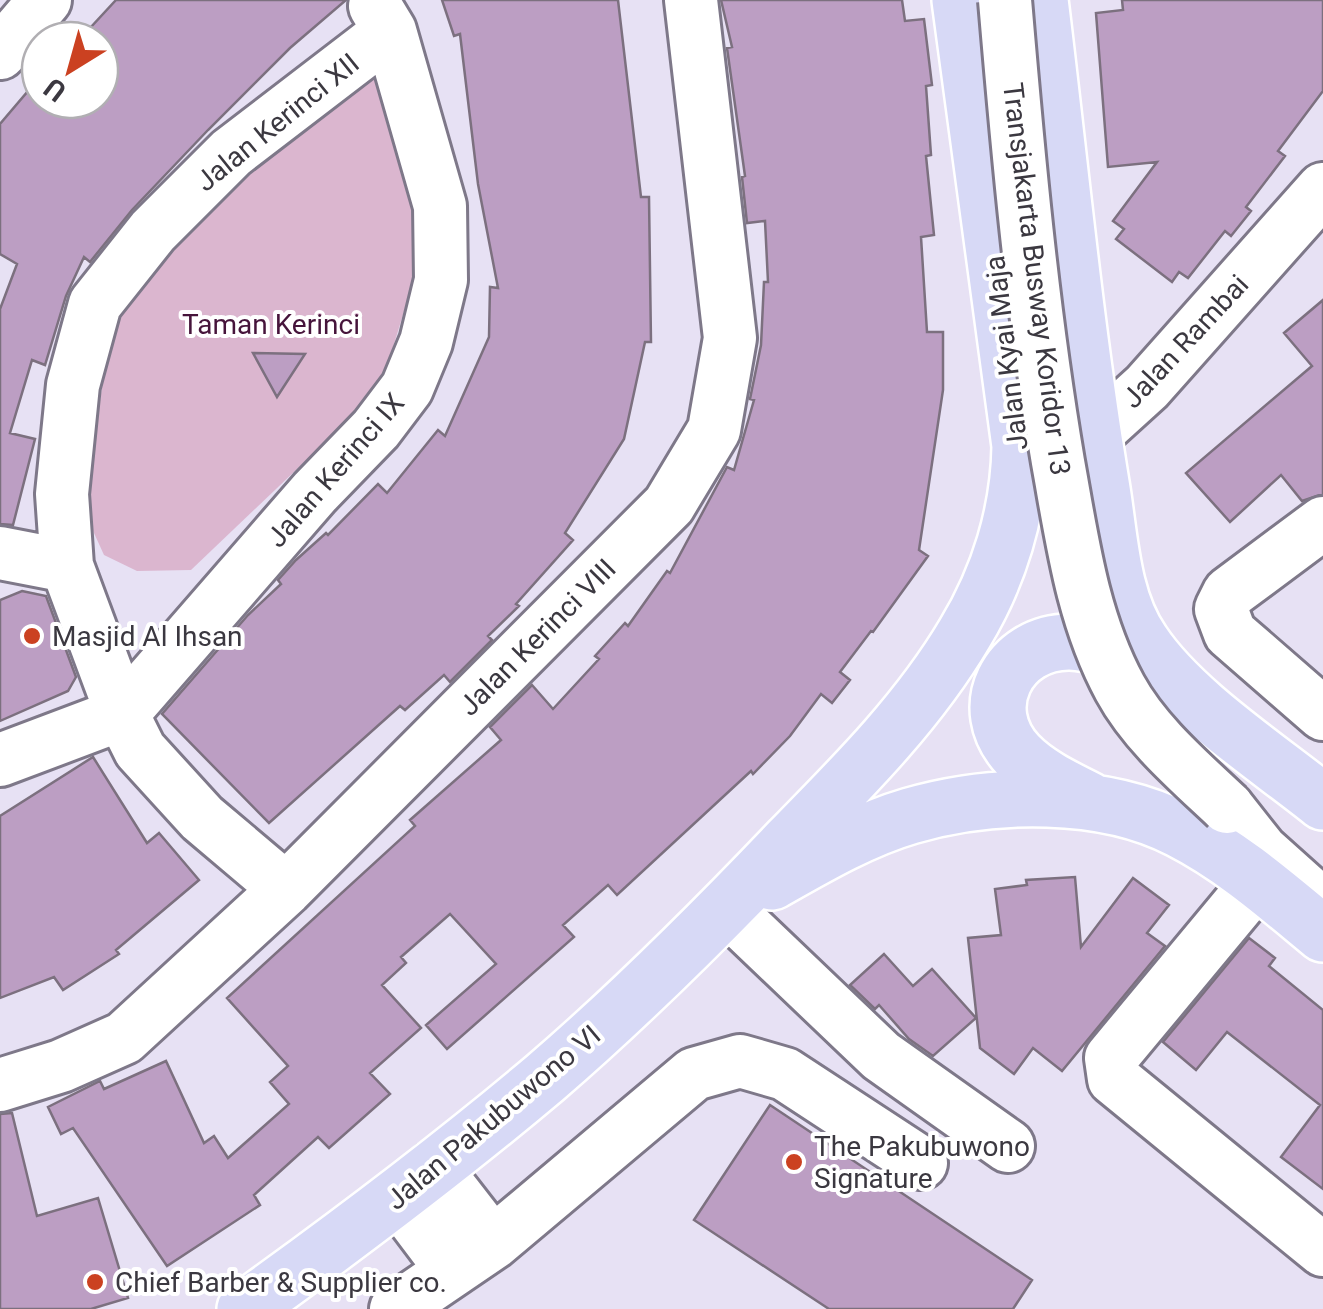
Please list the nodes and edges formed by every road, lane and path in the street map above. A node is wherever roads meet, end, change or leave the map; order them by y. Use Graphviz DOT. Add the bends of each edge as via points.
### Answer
graph roads {
  1 [pos="45,0"];
  2 [pos="690,0"];
  3 [pos="960,0"];
  4 [pos="1006,0"];
  5 [pos="1040,0"];
  6 [pos="381,16"];
  7 [pos="0,53"];
  8 [pos="1323,189"];
  9 [pos="1093,436"];
  10 [pos="1020,446"];
  11 [pos="1323,523"];
  12 [pos="0,553"];
  13 [pos="67,566"];
  14 [pos="1207,709"];
  15 [pos="122,714"];
  16 [pos="1323,714"];
  17 [pos="0,760"];
  18 [pos="1323,801"];
  19 [pos="1095,802"];
  20 [pos="1227,807"];
  21 [pos="1323,858"];
  22 [pos="1258,881"];
  23 [pos="286,889"];
  24 [pos="1323,904"];
  25 [pos="726,908"];
  26 [pos="1323,934"];
  27 [pos="0,1085"];
  28 [pos="1008,1146"];
  29 [pos="922,1163"];
  30 [pos="416,1182"];
  31 [pos="1323,1250"];
  32 [pos="472,1256"];
  33 [pos="261,1305"];
  34 [pos="396,1309"];
  1 -- 7 [label="street"];
  2 -- 23 [label="street, Jalan Kerinci VIII" via="730,338 714,430 670,504"];
  3 -- 10 [label="main road, Jalan Kyai Maja"];
  4 -- 20 [label="street, Transjakarta Busway Koridor 13, bridge" via="1042,364 1082,586 1122,692"];
  5 -- 9 [label="main road"];
  6 -- 13 [label="street, Jalan Kerinci XII" via="152,230 95,304 72,384 62,494"];
  6 -- 15 [label="street, Jalan Kerinci IX" via="440,206 442,280 426,342 407,388 376,429"];
  8 -- 9 [label="street, Jalan Rambai" via="1147,387"];
  9 -- 10 [label="street"];
  9 -- 14 [label="main road" via="1131,622 1157,661"];
  10 -- 25 [label="main road, Jalan Kyai Maja" via="1008,532 967,631 896,727"];
  11 -- 16 [label="street" via="1229,593 1221,609 1230,632"];
  12 -- 13 [label="street"];
  13 -- 15 [label="street, Jalan Kerinci XII"];
  14 -- 18 [label="main road"];
  14 -- 19 [label="main road" via="1097,647 1047,644 1023,655 997,697 1008,741 1034,768"];
  15 -- 17 [label="street, Jalan Kerinci IX"];
  15 -- 23 [label="street, Jalan Kerinci XII" via="140,750 202,818"];
  19 -- 22 [label="main road" via="1180,830"];
  19 -- 25 [label="main road" via="990,801 908,816"];
  20 -- 21 [label="street, Transjakarta Busway Koridor 13"];
  20 -- 24 [label="street, Transjakarta Busway Koridor 13" via="1261,850"];
  22 -- 26 [label="main road"];
  22 -- 31 [label="street" via="1111,1058 1114,1079"];
  23 -- 27 [label="street, Jalan Kerinci VIII" via="124,1038"];
  25 -- 28 [label="street" via="881,1056"];
  25 -- 30 [label="main road, Jalan Pakubuwono VI" via="595,1034"];
  29 -- 32 [label="street" via="785,1074 740,1060 694,1074"];
  30 -- 32 [label="street"];
  30 -- 33 [label="main road, Jalan Pakubuwono VI"];
  32 -- 34 [label="street"];
}
